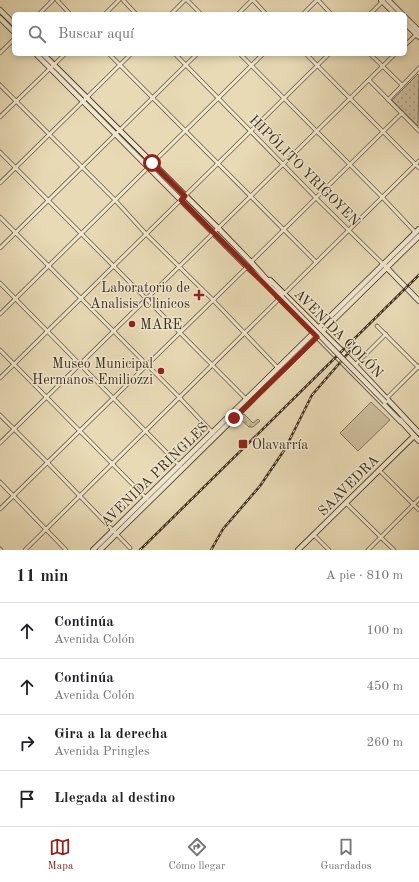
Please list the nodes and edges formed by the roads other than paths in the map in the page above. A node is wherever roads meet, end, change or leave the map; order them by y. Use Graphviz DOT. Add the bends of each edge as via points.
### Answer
graph roads {
  1 [pos="53,0"];
  2 [pos="57,0"];
  3 [pos="119,0"];
  4 [pos="123,0"];
  5 [pos="186,0"];
  6 [pos="252,0"];
  7 [pos="318,0"];
  8 [pos="388,0"];
  9 [pos="383,1"];
  10 [pos="0,10"];
  11 [pos="41,12"];
  12 [pos="68,12"];
  13 [pos="107,12"];
  14 [pos="134,12"];
  15 [pos="173,12"];
  16 [pos="199,12"];
  17 [pos="240,12"];
  18 [pos="264,12"];
  19 [pos="305,12"];
  20 [pos="329,12"];
  21 [pos="372,12"];
  22 [pos="393,12"];
  23 [pos="400,12"];
  24 [pos="0,18"];
  25 [pos="407,20"];
  26 [pos="12,22"];
  27 [pos="407,25"];
  28 [pos="12,30"];
  29 [pos="418,34"];
  30 [pos="12,41"];
  31 [pos="407,43"];
  32 [pos="0,53"];
  33 [pos="38,56"];
  34 [pos="44,56"];
  35 [pos="63,56"];
  36 [pos="112,56"];
  37 [pos="128,56"];
  38 [pos="177,56"];
  39 [pos="195,56"];
  40 [pos="242,56"];
  41 [pos="261,56"];
  42 [pos="308,56"];
  43 [pos="327,56"];
  44 [pos="372,56"];
  45 [pos="394,56"];
  46 [pos="120,64"];
  47 [pos="186,65"];
  48 [pos="252,65"];
  49 [pos="317,66"];
  50 [pos="383,66"];
  51 [pos="52,67"];
  52 [pos="418,71"];
  53 [pos="369,80"];
  54 [pos="0,85"];
  55 [pos="402,85"];
  56 [pos="86,97"];
  57 [pos="153,98"];
  58 [pos="219,98"];
  59 [pos="284,99"];
  60 [pos="350,99"];
  61 [pos="388,100"];
  62 [pos="16,101"];
  63 [pos="82,101"];
  64 [pos="402,113"];
  65 [pos="0,117"];
  66 [pos="418,129"];
  67 [pos="120,130"];
  68 [pos="186,130"];
  69 [pos="316,131"];
  70 [pos="251,132"];
  71 [pos="383,132"];
  72 [pos="50,134"];
  73 [pos="116,134"];
  74 [pos="0,152"];
  75 [pos="419,161"];
  76 [pos="152,163"];
  77 [pos="218,164"];
  78 [pos="349,164"];
  79 [pos="416,164"];
  80 [pos="284,165"];
  81 [pos="148,167"];
  82 [pos="15,168"];
  83 [pos="82,168"];
  84 [pos="419,168"];
  85 [pos="0,183"];
  86 [pos="185,196"];
  87 [pos="251,197"];
  88 [pos="316,198"];
  89 [pos="383,198"];
  90 [pos="115,200"];
  91 [pos="181,200"];
  92 [pos="49,201"];
  93 [pos="0,218"];
  94 [pos="219,229"];
  95 [pos="284,230"];
  96 [pos="348,230"];
  97 [pos="418,232"];
  98 [pos="16,233"];
  99 [pos="81,233"];
  100 [pos="214,233"];
  101 [pos="146,234"];
  102 [pos="0,248"];
  103 [pos="252,262"];
  104 [pos="316,262"];
  105 [pos="49,266"];
  106 [pos="385,266"];
  107 [pos="114,267"];
  108 [pos="179,267"];
  109 [pos="247,267"];
  110 [pos="0,283"];
  111 [pos="282,297"];
  112 [pos="15,299"];
  113 [pos="81,299"];
  114 [pos="147,300"];
  115 [pos="213,300"];
  116 [pos="419,301"];
  117 [pos="0,314"];
  118 [pos="378,326"];
  119 [pos="320,330"];
  120 [pos="48,332"];
  121 [pos="114,332"];
  122 [pos="180,333"];
  123 [pos="244,333"];
  124 [pos="386,334"];
  125 [pos="315,335"];
  126 [pos="0,350"];
  127 [pos="14,364"];
  128 [pos="80,364"];
  129 [pos="147,365"];
  130 [pos="355,365"];
  131 [pos="212,366"];
  132 [pos="419,367"];
  133 [pos="278,368"];
  134 [pos="0,378"];
  135 [pos="46,397"];
  136 [pos="179,397"];
  137 [pos="114,398"];
  138 [pos="246,400"];
  139 [pos="386,400"];
  140 [pos="0,416"];
  141 [pos="401,422"];
  142 [pos="14,429"];
  143 [pos="145,430"];
  144 [pos="80,431"];
  145 [pos="419,433"];
  146 [pos="214,434"];
  147 [pos="414,436"];
  148 [pos="419,441"];
  149 [pos="0,443"];
  150 [pos="47,462"];
  151 [pos="113,463"];
  152 [pos="182,467"];
  153 [pos="379,470"];
  154 [pos="0,482"];
  155 [pos="79,495"];
  156 [pos="13,496"];
  157 [pos="148,499"];
  158 [pos="419,499"];
  159 [pos="346,502"];
  160 [pos="413,504"];
  161 [pos="0,509"];
  162 [pos="419,510"];
  163 [pos="46,529"];
  164 [pos="114,533"];
  165 [pos="314,535"];
  166 [pos="381,537"];
  167 [pos="130,548"];
  168 [pos="25,550"];
  169 [pos="66,550"];
  170 [pos="93,550"];
  171 [pos="100,550"];
  172 [pos="298,550"];
  173 [pos="329,550"];
  174 [pos="368,550"];
  175 [pos="394,550"];
  1 -- 11 [label="street"];
  2 -- 12 [label="street"];
  3 -- 13 [label="street"];
  4 -- 14 [label="street"];
  5 -- 15 [label="street"];
  5 -- 16 [label="street"];
  6 -- 17 [label="street"];
  6 -- 18 [label="street"];
  7 -- 19 [label="street"];
  7 -- 20 [label="street"];
  8 -- 23 [label="main road"];
  9 -- 21 [label="street"];
  9 -- 22 [label="main road"];
  10 -- 26 [label="main road"];
  24 -- 28 [label="main road"];
  25 -- 29 [label="main road"];
  27 -- 29 [label="main road"];
  29 -- 31 [label="street"];
  30 -- 32 [label="street"];
  33 -- 51 [label="main road, AVENIDA COLÓN"];
  34 -- 51 [label="main road, AVENIDA COLÓN"];
  35 -- 51 [label="street"];
  36 -- 46 [label="street"];
  37 -- 46 [label="street"];
  38 -- 47 [label="street, HIPÓLITO YRIGOYEN"];
  39 -- 47 [label="street"];
  40 -- 48 [label="street"];
  41 -- 48 [label="street"];
  42 -- 49 [label="street"];
  43 -- 49 [label="street"];
  44 -- 50 [label="street"];
  45 -- 50 [label="street"];
  46 -- 56 [label="street"];
  46 -- 57 [label="street"];
  47 -- 57 [label="street"];
  47 -- 58 [label="street, HIPÓLITO YRIGOYEN"];
  48 -- 58 [label="street"];
  48 -- 59 [label="street"];
  49 -- 59 [label="street"];
  49 -- 60 [label="street"];
  50 -- 53 [label="street"];
  50 -- 55 [label="street"];
  51 -- 56 [label="main road, AVENIDA COLÓN"];
  51 -- 62 [label="street"];
  51 -- 63 [label="main road, AVENIDA COLÓN"];
  52 -- 55 [label="street"];
  53 -- 60 [label="street"];
  53 -- 61 [label="street"];
  54 -- 62 [label="street"];
  55 -- 61 [label="street"];
  56 -- 63 [label="street"];
  56 -- 67 [label="main road, AVENIDA COLÓN"];
  57 -- 67 [label="street"];
  57 -- 68 [label="street"];
  58 -- 68 [label="street"];
  58 -- 70 [label="street, HIPÓLITO YRIGOYEN"];
  59 -- 69 [label="street"];
  59 -- 70 [label="street"];
  60 -- 69 [label="street"];
  60 -- 71 [label="street"];
  61 -- 64 [label="street"];
  62 -- 65 [label="street"];
  62 -- 72 [label="street"];
  63 -- 72 [label="street"];
  63 -- 73 [label="main road, AVENIDA COLÓN"];
  64 -- 66 [label="street"];
  64 -- 71 [label="street"];
  67 -- 73 [label="street"];
  67 -- 76 [label="main road, AVENIDA COLÓN"];
  68 -- 76 [label="street"];
  68 -- 77 [label="street"];
  69 -- 78 [label="street"];
  69 -- 80 [label="street"];
  70 -- 77 [label="street"];
  70 -- 80 [label="street, HIPÓLITO YRIGOYEN"];
  71 -- 78 [label="street"];
  71 -- 79 [label="street"];
  72 -- 82 [label="street"];
  72 -- 83 [label="street"];
  73 -- 81 [label="main road, AVENIDA COLÓN"];
  73 -- 83 [label="street"];
  74 -- 82 [label="street"];
  75 -- 79 [label="street"];
  76 -- 81 [label="street"];
  76 -- 86 [label="main road, AVENIDA COLÓN"];
  77 -- 86 [label="street"];
  77 -- 87 [label="street"];
  78 -- 88 [label="street"];
  78 -- 89 [label="street"];
  79 -- 84 [label="street"];
  79 -- 89 [label="street"];
  80 -- 87 [label="street"];
  80 -- 88 [label="street, HIPÓLITO YRIGOYEN"];
  81 -- 90 [label="street"];
  81 -- 91 [label="main road, AVENIDA COLÓN"];
  82 -- 85 [label="street"];
  82 -- 92 [label="street"];
  83 -- 90 [label="street"];
  83 -- 92 [label="street"];
  86 -- 91 [label="street"];
  86 -- 94 [label="main road, AVENIDA COLÓN"];
  87 -- 94 [label="street"];
  87 -- 95 [label="street"];
  88 -- 95 [label="street"];
  88 -- 96 [label="street, HIPÓLITO YRIGOYEN"];
  89 -- 96 [label="street"];
  89 -- 97 [label="street"];
  90 -- 99 [label="street"];
  90 -- 101 [label="street"];
  91 -- 100 [label="main road, AVENIDA COLÓN"];
  91 -- 101 [label="street"];
  92 -- 98 [label="street"];
  92 -- 99 [label="street"];
  93 -- 98 [label="street"];
  94 -- 100 [label="street"];
  94 -- 103 [label="main road, AVENIDA COLÓN"];
  95 -- 103 [label="street"];
  95 -- 104 [label="street"];
  96 -- 104 [label="street"];
  96 -- 106 [label="street, HIPÓLITO YRIGOYEN"];
  97 -- 106 [label="main road, AVENIDA PRINGLES"];
  98 -- 102 [label="street"];
  98 -- 105 [label="street"];
  99 -- 105 [label="street"];
  99 -- 107 [label="street"];
  100 -- 108 [label="street"];
  100 -- 109 [label="main road, AVENIDA COLÓN"];
  101 -- 107 [label="street"];
  101 -- 108 [label="street"];
  103 -- 111 [label="main road, AVENIDA COLÓN"];
  104 -- 111 [label="street"];
  105 -- 112 [label="street"];
  105 -- 113 [label="street"];
  106 -- 116 [label="main road, HIPÓLITO YRIGOYEN"];
  106 -- 119 [label="main road, AVENIDA PRINGLES"];
  107 -- 113 [label="street"];
  107 -- 114 [label="street"];
  108 -- 114 [label="street"];
  108 -- 115 [label="street"];
  109 -- 111 [label="main road, AVENIDA COLÓN"];
  109 -- 115 [label="street"];
  110 -- 112 [label="street"];
  111 -- 119 [label="main road, AVENIDA COLÓN"];
  111 -- 123 [label="street"];
  111 -- 125 [label="main road, AVENIDA COLÓN"];
  111 -- 139 [label="main road, AVENIDA COLÓN, bridge"];
  112 -- 117 [label="street"];
  112 -- 120 [label="street"];
  113 -- 120 [label="street"];
  113 -- 121 [label="street"];
  114 -- 121 [label="street"];
  114 -- 122 [label="street"];
  115 -- 122 [label="street"];
  115 -- 123 [label="street"];
  118 -- 124 [label="street"];
  119 -- 125 [label="main road, AVENIDA PRINGLES"];
  119 -- 130 [label="main road, AVENIDA COLÓN"];
  120 -- 127 [label="street"];
  120 -- 128 [label="street"];
  121 -- 128 [label="street"];
  121 -- 129 [label="street"];
  122 -- 129 [label="street"];
  122 -- 131 [label="street"];
  123 -- 131 [label="street"];
  123 -- 133 [label="street"];
  124 -- 130 [label="street"];
  124 -- 132 [label="street"];
  125 -- 133 [label="main road, AVENIDA PRINGLES"];
  125 -- 141 [label="main road, AVENIDA COLÓN"];
  125 -- 146 [label="main road, AVENIDA PRINGLES"];
  126 -- 127 [label="street"];
  127 -- 134 [label="street"];
  127 -- 135 [label="street"];
  128 -- 135 [label="street"];
  128 -- 137 [label="street"];
  129 -- 136 [label="street"];
  129 -- 137 [label="street"];
  130 -- 139 [label="main road, AVENIDA COLÓN"];
  131 -- 136 [label="street"];
  131 -- 138 [label="street"];
  132 -- 139 [label="street"];
  133 -- 138 [label="main road, AVENIDA PRINGLES"];
  135 -- 142 [label="street"];
  135 -- 144 [label="street"];
  136 -- 143 [label="street"];
  136 -- 146 [label="street"];
  137 -- 143 [label="street"];
  137 -- 144 [label="street"];
  138 -- 146 [label="main road, AVENIDA PRINGLES"];
  139 -- 141 [label="main road, AVENIDA COLÓN"];
  139 -- 145 [label="main road, AVENIDA COLÓN"];
  140 -- 142 [label="street"];
  141 -- 147 [label="main road, AVENIDA COLÓN"];
  142 -- 149 [label="street"];
  142 -- 150 [label="street"];
  143 -- 151 [label="street"];
  143 -- 152 [label="street"];
  144 -- 150 [label="street"];
  144 -- 151 [label="street"];
  146 -- 152 [label="main road, AVENIDA PRINGLES"];
  147 -- 148 [label="main road, AVENIDA COLÓN"];
  147 -- 153 [label="main road, SAAVEDRA"];
  150 -- 155 [label="street"];
  150 -- 156 [label="street"];
  151 -- 155 [label="street"];
  151 -- 157 [label="street"];
  152 -- 157 [label="main road, AVENIDA PRINGLES"];
  153 -- 159 [label="main road, SAAVEDRA"];
  153 -- 160 [label="street"];
  154 -- 156 [label="street"];
  155 -- 163 [label="street"];
  155 -- 164 [label="street"];
  156 -- 161 [label="street"];
  156 -- 163 [label="street"];
  157 -- 164 [label="main road, AVENIDA PRINGLES"];
  158 -- 160 [label="street"];
  159 -- 165 [label="main road, SAAVEDRA"];
  159 -- 166 [label="street"];
  160 -- 162 [label="street"];
  160 -- 166 [label="street"];
  163 -- 168 [label="street"];
  163 -- 169 [label="street"];
  164 -- 167 [label="street"];
  164 -- 170 [label="main road, AVENIDA PRINGLES"];
  164 -- 171 [label="main road, AVENIDA PRINGLES"];
  165 -- 172 [label="main road, SAAVEDRA"];
  165 -- 173 [label="street"];
  166 -- 174 [label="street"];
  166 -- 175 [label="street"];
}
